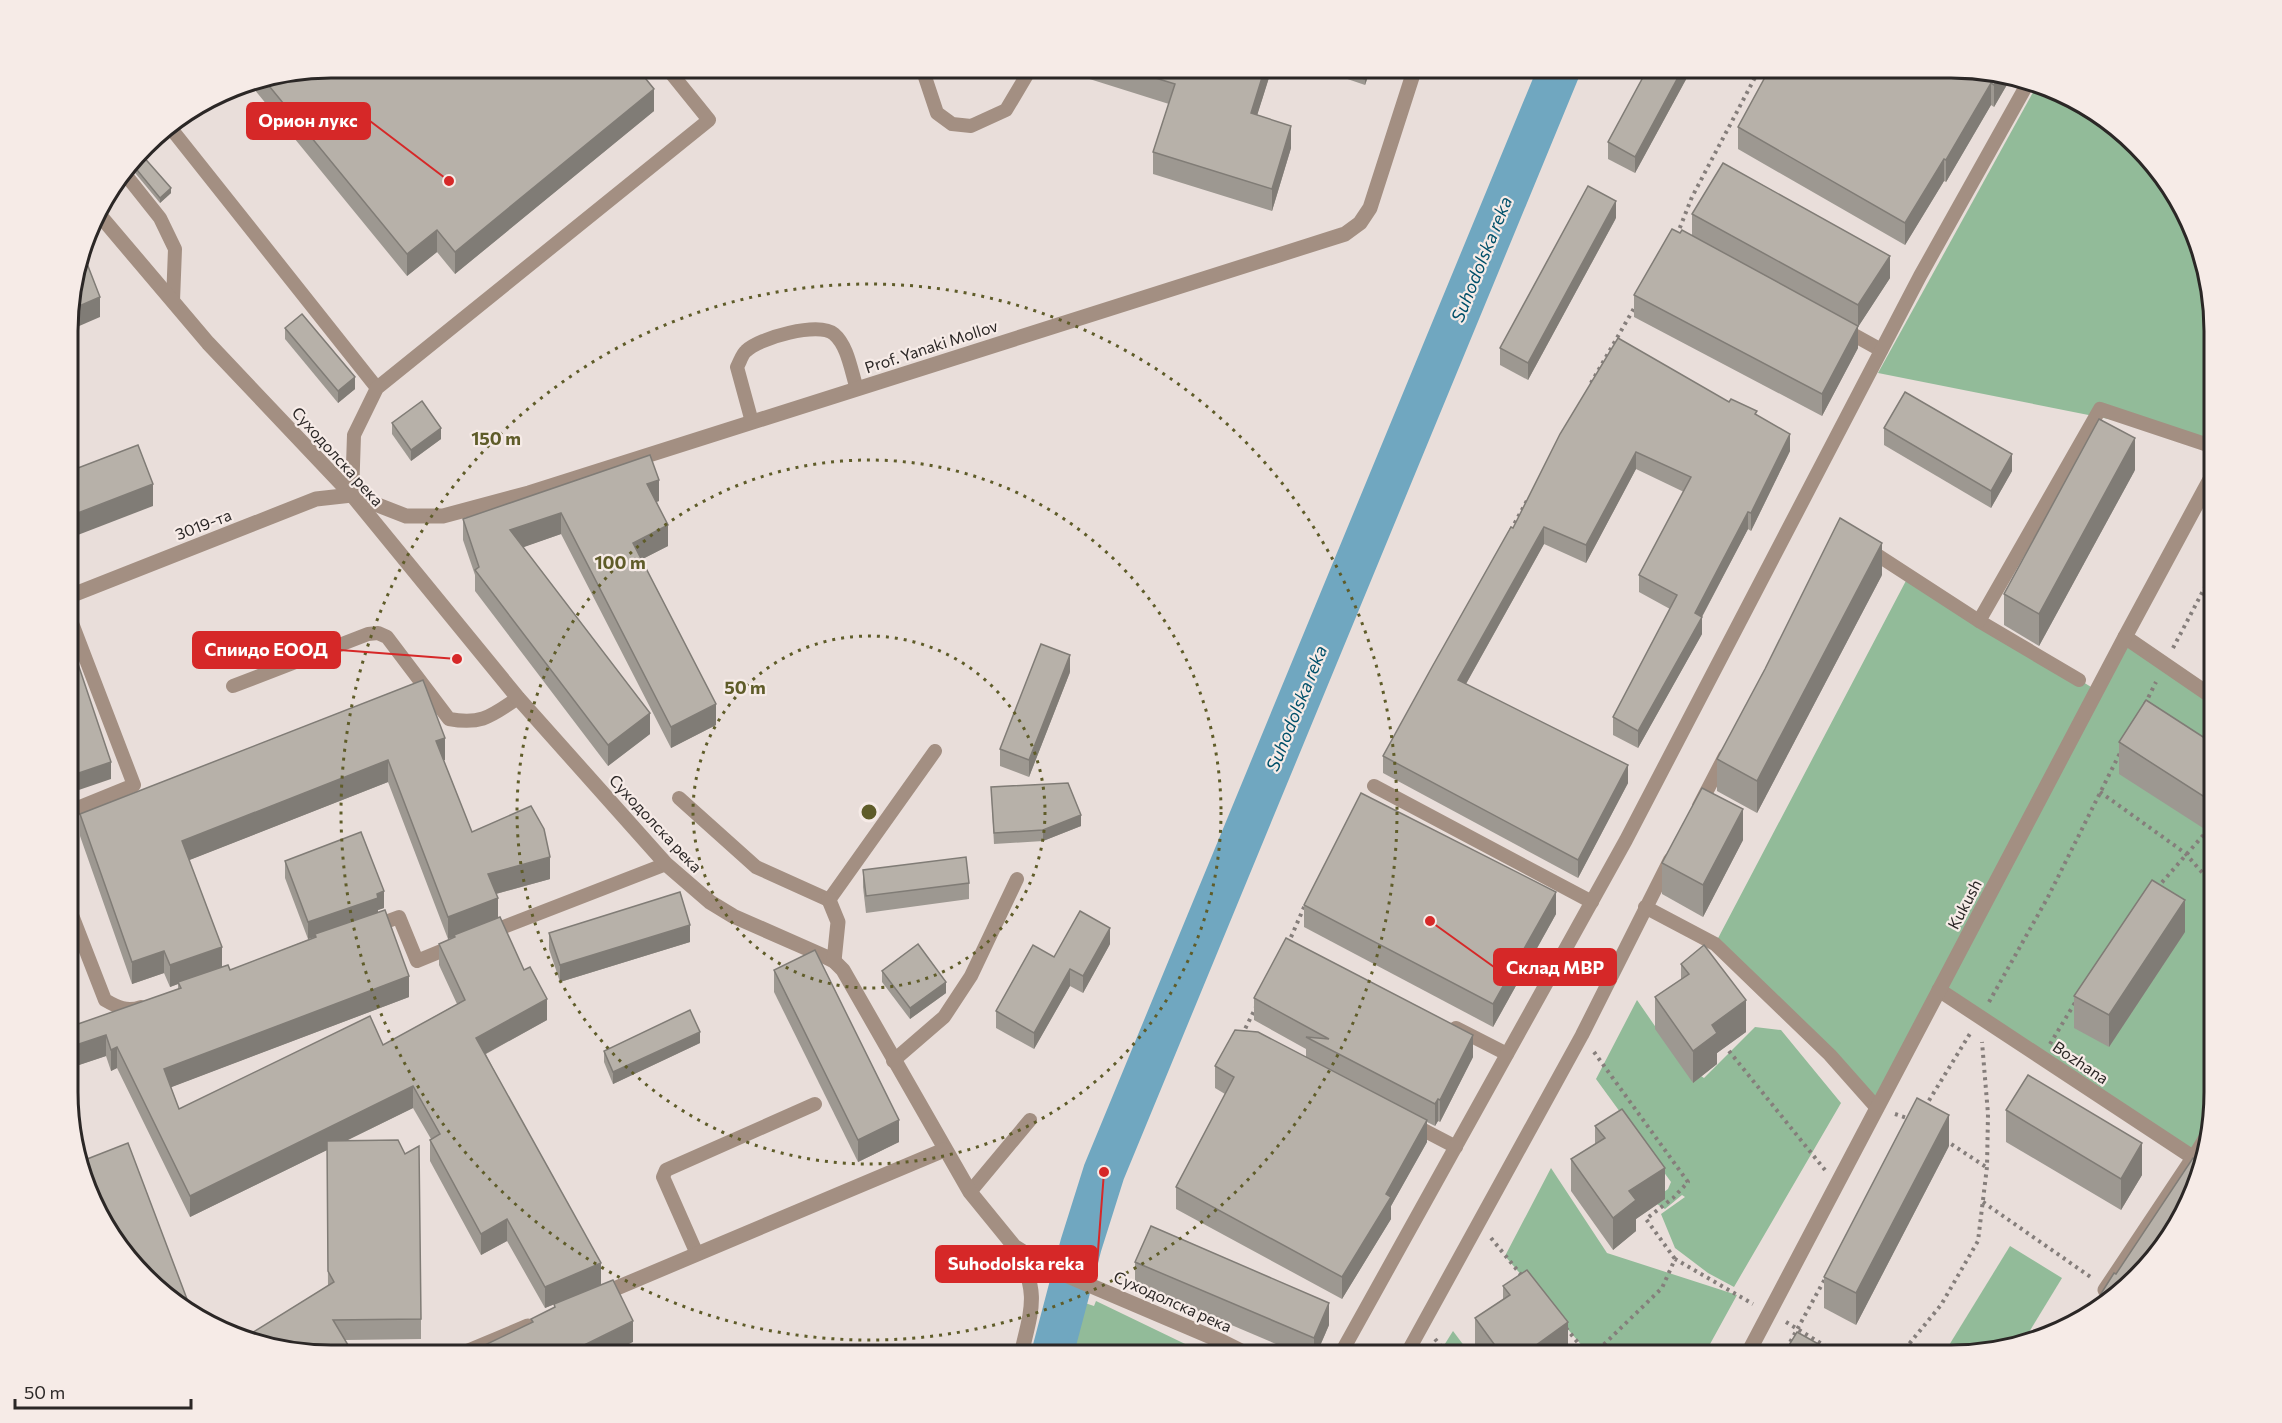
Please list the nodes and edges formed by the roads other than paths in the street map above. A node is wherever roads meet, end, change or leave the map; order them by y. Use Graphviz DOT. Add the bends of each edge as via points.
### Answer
graph roads {
  1 [pos="675,78"];
  2 [pos="925,78"];
  3 [pos="1025,78"];
  4 [pos="1412,78"];
  5 [pos="2025,89"];
  6 [pos="174,132"];
  7 [pos="129,178"];
  8 [pos="104,220"];
  9 [pos="173,301"];
  10 [pos="1830,322"];
  11 [pos="1881,350"];
  12 [pos="377,388"];
  13 [pos="857,389"];
  14 [pos="752,422"];
  15 [pos="2204,444"];
  16 [pos="2204,491"];
  17 [pos="352,495"];
  18 [pos="1860,544"];
  19 [pos="78,593"];
  20 [pos="1979,621"];
  21 [pos="2125,637"];
  22 [pos="78,639"];
  23 [pos="2079,680"];
  24 [pos="233,686"];
  25 [pos="2204,691"];
  26 [pos="518,699"];
  27 [pos="1735,739"];
  28 [pos="935,751"];
  29 [pos="1374,786"];
  30 [pos="679,798"];
  31 [pos="78,808"];
  32 [pos="1690,823"];
  33 [pos="1679,844"];
  34 [pos="666,864"];
  35 [pos="1017,879"];
  36 [pos="829,900"];
  37 [pos="1592,902"];
  38 [pos="1645,907"];
  39 [pos="78,931"];
  40 [pos="355,933"];
  41 [pos="834,961"];
  42 [pos="1939,990"];
  43 [pos="155,1003"];
  44 [pos="1445,1023"];
  45 [pos="1508,1054"];
  46 [pos="893,1061"];
  47 [pos="815,1104"];
  48 [pos="1877,1108"];
  49 [pos="1395,1115"];
  50 [pos="1030,1120"];
  51 [pos="1456,1147"];
  52 [pos="944,1150"];
  53 [pos="2195,1159"];
  54 [pos="2192,1170"];
  55 [pos="970,1192"];
  56 [pos="1014,1246"];
  57 [pos="697,1254"];
  58 [pos="2103,1294"];
  59 [pos="582,1303"];
  60 [pos="540,1321"];
  61 [pos="483,1345"];
  62 [pos="1023,1345"];
  63 [pos="1229,1345"];
  64 [pos="1346,1345"];
  65 [pos="1412,1345"];
  66 [pos="1752,1345"];
  1 -- 12 [label="lane" via="709,120"];
  2 -- 3 [label="lane" via="937,113 952,124 971,126 1006,110"];
  4 -- 13 [label="street, Prof. Yanaki Mollov" via="1371,208 1345,234"];
  5 -- 11 [label="lane"];
  6 -- 12 [label="lane"];
  7 -- 9 [label="lane" via="176,249"];
  8 -- 9 [label="street, Суходолска река"];
  9 -- 17 [label="street, Суходолска река"];
  10 -- 11 [label="lane"];
  11 -- 37 [label="lane"];
  12 -- 17 [label="lane" via="354,435"];
  13 -- 14 [label="street, Prof. Yanaki Mollov"];
  13 -- 14 [label="lane" via="842,342 832,332 815,328 762,341 745,351 737,367"];
  14 -- 17 [label="street, Prof. Yanaki Mollov" via="529,493 443,516 406,516"];
  15 -- 20 [label="lane" via="2100,409"];
  16 -- 21 [label="street, Kukush"];
  17 -- 19 [label="street, 3019-та" via="316,499"];
  17 -- 26 [label="street, Суходолска река"];
  18 -- 20 [label="lane"];
  20 -- 23 [label="lane"];
  21 -- 25 [label="street"];
  21 -- 42 [label="street, Kukush"];
  22 -- 31 [label="lane" via="134,785"];
  24 -- 26 [label="lane" via="378,633 387,637 449,719 467,722 489,717"];
  26 -- 34 [label="street, Суходолска река"];
  27 -- 32 [label="lane"];
  28 -- 36 [label="lane"];
  29 -- 37 [label="lane"];
  30 -- 36 [label="lane" via="756,867"];
  33 -- 38 [label="lane"];
  34 -- 40 [label="lane" via="417,961 399,917"];
  34 -- 41 [label="street, Суходолска река" via="710,902 734,916"];
  35 -- 46 [label="lane" via="971,976 944,1017"];
  36 -- 41 [label="street" via="838,922"];
  37 -- 45 [label="lane"];
  38 -- 48 [label="lane" via="1715,944 1830,1055"];
  38 -- 65 [label="lane" via="1582,1035"];
  39 -- 43 [label="lane" via="105,1000 132,1010"];
  41 -- 46 [label="street, Суходолска река" via="843,970"];
  42 -- 48 [label="street, Kukush"];
  42 -- 53 [label="street, Bozhana"];
  44 -- 45 [label="lane"];
  45 -- 51 [label="lane"];
  46 -- 52 [label="street, Суходолска река"];
  47 -- 57 [label="lane" via="666,1170 663,1177"];
  48 -- 66 [label="street, Kukush"];
  49 -- 51 [label="lane"];
  50 -- 55 [label="lane"];
  51 -- 64 [label="lane"];
  52 -- 55 [label="street, Суходолска река"];
  52 -- 57 [label="street"];
  54 -- 58 [label="street"];
  55 -- 56 [label="street, Суходолска река"];
  56 -- 62 [label="street" via="1032,1291"];
  56 -- 63 [label="street, Суходолска река" via="1047,1267"];
  57 -- 59 [label="street"];
  60 -- 61 [label="street"];
}
